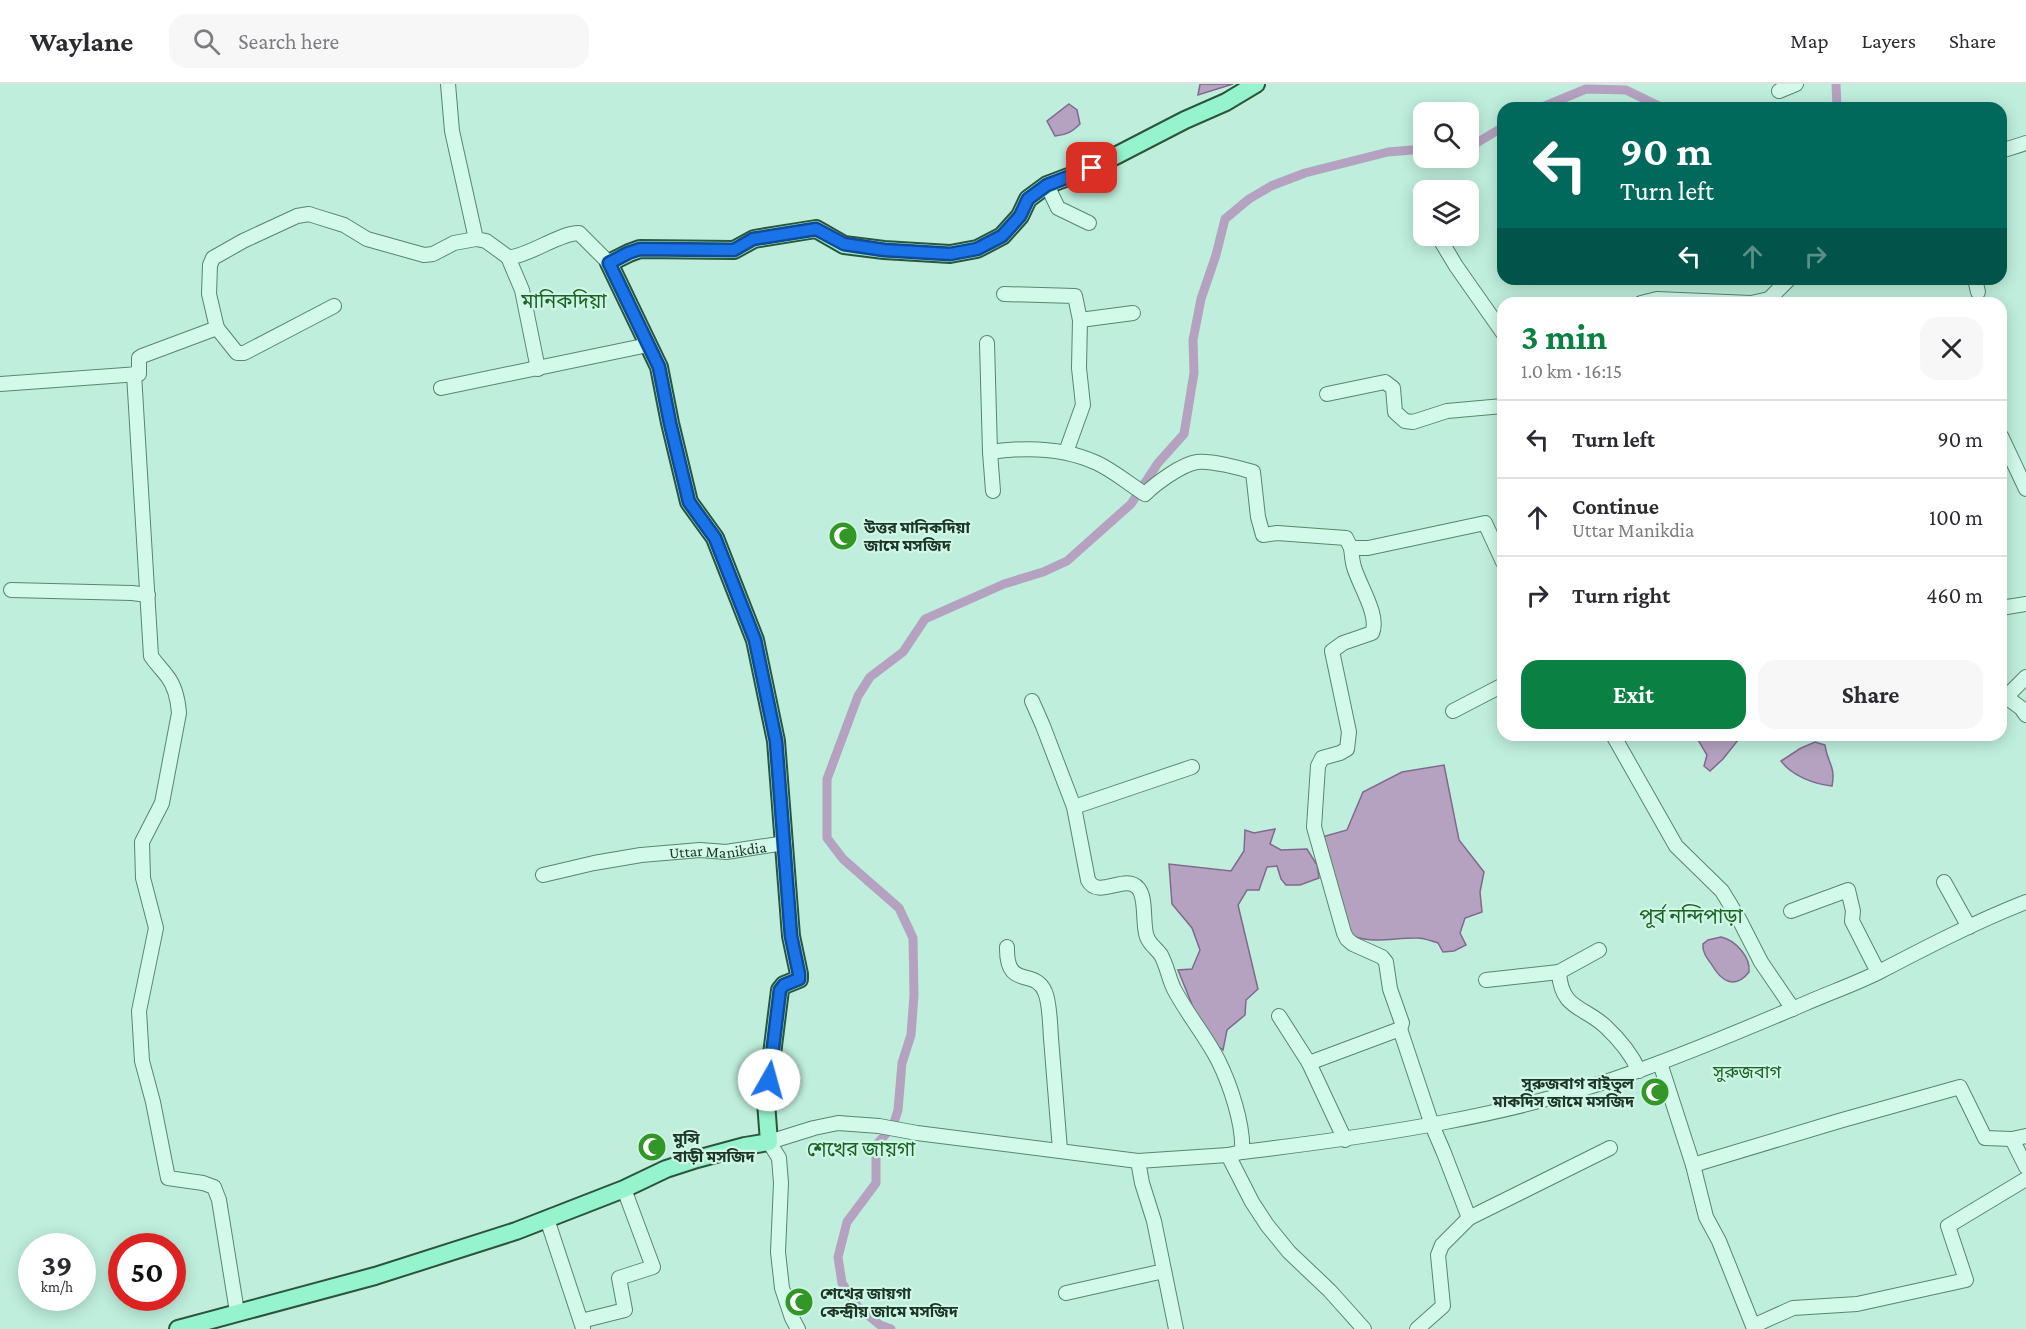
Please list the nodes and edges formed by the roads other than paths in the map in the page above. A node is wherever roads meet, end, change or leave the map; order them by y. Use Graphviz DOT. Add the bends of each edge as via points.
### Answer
graph roads {
  1 [pos="448,84"];
  2 [pos="1256,84"];
  3 [pos="1796,84"];
  4 [pos="1779,91"];
  5 [pos="2026,144"];
  6 [pos="2007,149"];
  7 [pos="1047,185"];
  8 [pos="1089,223"];
  9 [pos="476,239"];
  10 [pos="1443,246"];
  11 [pos="508,257"];
  12 [pos="609,263"];
  13 [pos="1783,285"];
  14 [pos="1004,294"];
  15 [pos="1771,297"];
  16 [pos="334,306"];
  17 [pos="1133,313"];
  18 [pos="1080,320"];
  19 [pos="1497,324"];
  20 [pos="217,328"];
  21 [pos="987,342"];
  22 [pos="648,345"];
  23 [pos="538,369"];
  24 [pos="134,374"];
  25 [pos="0,384"];
  26 [pos="441,388"];
  27 [pos="1327,394"];
  28 [pos="1497,407"];
  29 [pos="2007,449"];
  30 [pos="990,452"];
  31 [pos="1066,452"];
  32 [pos="2026,489"];
  33 [pos="993,491"];
  34 [pos="1351,548"];
  35 [pos="1497,548"];
  36 [pos="11,590"];
  37 [pos="148,595"];
  38 [pos="2026,604"];
  39 [pos="2007,607"];
  40 [pos="2026,677"];
  41 [pos="1497,688"];
  42 [pos="2007,694"];
  43 [pos="2007,699"];
  44 [pos="1032,701"];
  45 [pos="1453,711"];
  46 [pos="2026,715"];
  47 [pos="1616,741"];
  48 [pos="1192,767"];
  49 [pos="1074,807"];
  50 [pos="785,843"];
  51 [pos="543,875"];
  52 [pos="1944,882"];
  53 [pos="2026,902"];
  54 [pos="1791,910"];
  55 [pos="1969,927"];
  56 [pos="1007,947"];
  57 [pos="1599,950"];
  58 [pos="1559,972"];
  59 [pos="1878,972"];
  60 [pos="1486,980"];
  61 [pos="1793,1009"];
  62 [pos="1279,1016"];
  63 [pos="1400,1029"];
  64 [pos="1309,1063"];
  65 [pos="1660,1063"];
  66 [pos="1639,1071"];
  67 [pos="1432,1125"];
  68 [pos="2019,1137"];
  69 [pos="1344,1140"];
  70 [pos="769,1142"];
  71 [pos="1610,1148"];
  72 [pos="1060,1150"];
  73 [pos="1242,1152"];
  74 [pos="1228,1155"];
  75 [pos="1138,1161"];
  76 [pos="1693,1165"];
  77 [pos="2026,1167"];
  78 [pos="2026,1179"];
  79 [pos="624,1189"];
  80 [pos="1469,1218"];
  81 [pos="547,1219"];
  82 [pos="1164,1271"];
  83 [pos="1066,1293"];
  84 [pos="237,1312"];
  85 [pos="582,1325"];
  86 [pos="178,1329"];
  87 [pos="798,1329"];
  88 [pos="1176,1329"];
  89 [pos="1364,1329"];
  90 [pos="1417,1329"];
  1 -- 9 [label="street" via="452,131"];
  2 -- 7 [label="main road" via="1092,168"];
  3 -- 4 [label="street"];
  5 -- 6 [label="street"];
  7 -- 8 [label="street" via="1058,208"];
  7 -- 12 [label="main road" via="1028,199 1020,216 1002,236 977,249 950,254 844,244 816,229 753,239 734,250 640,249"];
  9 -- 11 [label="street" via="486,241"];
  9 -- 20 [label="street" via="424,255 367,239 344,225 309,214 297,216 213,258 209,294"];
  10 -- 19 [label="street"];
  11 -- 12 [label="street" via="524,255 576,233"];
  11 -- 23 [label="street" via="522,290"];
  12 -- 22 [label="main road, Uttar Manikdia"];
  13 -- 15 [label="street"];
  14 -- 18 [label="street" via="1075,296"];
  16 -- 20 [label="street" via="244,353 237,352"];
  17 -- 18 [label="street"];
  18 -- 31 [label="street" via="1083,405"];
  20 -- 24 [label="street" via="142,356 139,374"];
  21 -- 30 [label="street"];
  22 -- 23 [label="street"];
  22 -- 50 [label="main road, Uttar Manikdia" via="661,374 689,502 715,538 755,640 776,741"];
  23 -- 26 [label="street"];
  24 -- 25 [label="street"];
  24 -- 37 [label="street"];
  27 -- 28 [label="street" via="1385,382 1393,388 1395,412 1405,422 1447,411"];
  29 -- 32 [label="street"];
  30 -- 31 [label="street"];
  30 -- 33 [label="street"];
  31 -- 34 [label="street" via="1098,463 1145,494 1174,472 1197,462 1253,472 1263,535 1346,538"];
  34 -- 35 [label="street" via="1368,548 1485,523"];
  34 -- 63 [label="street" via="1353,566 1374,626 1372,633 1332,651 1349,732 1347,749 1322,758 1318,766 1314,827 1344,933 1353,944 1386,962 1402,1023"];
  36 -- 37 [label="street"];
  37 -- 84 [label="street" via="152,656 173,687 179,713 162,803 142,842 143,878 156,928 140,1011 142,1061 168,1178 214,1187 219,1200"];
  38 -- 39 [label="street"];
  40 -- 42 [label="street"];
  41 -- 45 [label="street"];
  43 -- 46 [label="street"];
  44 -- 49 [label="street"];
  47 -- 61 [label="street" via="1676,846 1722,891 1761,962"];
  48 -- 49 [label="street"];
  49 -- 73 [label="street" via="1091,885 1138,888 1147,937 1161,956 1174,990 1218,1060 1240,1122"];
  50 -- 51 [label="street, Uttar Manikdia" via="726,852 642,855"];
  50 -- 70 [label="main road" via="791,936 799,979 780,990 766,1102"];
  52 -- 55 [label="street"];
  53 -- 55 [label="street"];
  54 -- 59 [label="street" via="1848,890 1852,921"];
  55 -- 59 [label="street"];
  56 -- 72 [label="street" via="1010,970 1040,984 1045,991"];
  57 -- 58 [label="street"];
  58 -- 60 [label="street"];
  58 -- 66 [label="street" via="1564,995 1615,1036 1632,1055"];
  59 -- 61 [label="street"];
  61 -- 65 [label="street"];
  62 -- 64 [label="street"];
  63 -- 64 [label="street"];
  63 -- 67 [label="street"];
  64 -- 69 [label="street"];
  65 -- 66 [label="street"];
  65 -- 76 [label="street"];
  66 -- 67 [label="street" via="1575,1092"];
  67 -- 69 [label="street"];
  67 -- 80 [label="street"];
  68 -- 76 [label="street" via="1985,1138 1960,1087"];
  68 -- 77 [label="street"];
  69 -- 73 [label="street"];
  70 -- 72 [label="street" via="838,1123"];
  70 -- 79 [label="main road" via="666,1169"];
  70 -- 87 [label="street" via="780,1158 778,1252 782,1288"];
  71 -- 80 [label="street"];
  72 -- 75 [label="street"];
  73 -- 74 [label="street"];
  74 -- 75 [label="street"];
  74 -- 89 [label="street" via="1267,1225"];
  75 -- 82 [label="street"];
  76 -- 78 [label="street" via="1706,1217 1753,1326 1794,1308 1857,1304 1966,1280 1948,1226"];
  79 -- 81 [label="main road"];
  79 -- 85 [label="street" via="652,1268 619,1278 625,1310"];
  80 -- 90 [label="street" via="1442,1245 1438,1256 1443,1306"];
  81 -- 84 [label="main road" via="375,1276"];
  81 -- 85 [label="street"];
  82 -- 83 [label="street"];
  82 -- 88 [label="street"];
  84 -- 86 [label="main road"];
}
